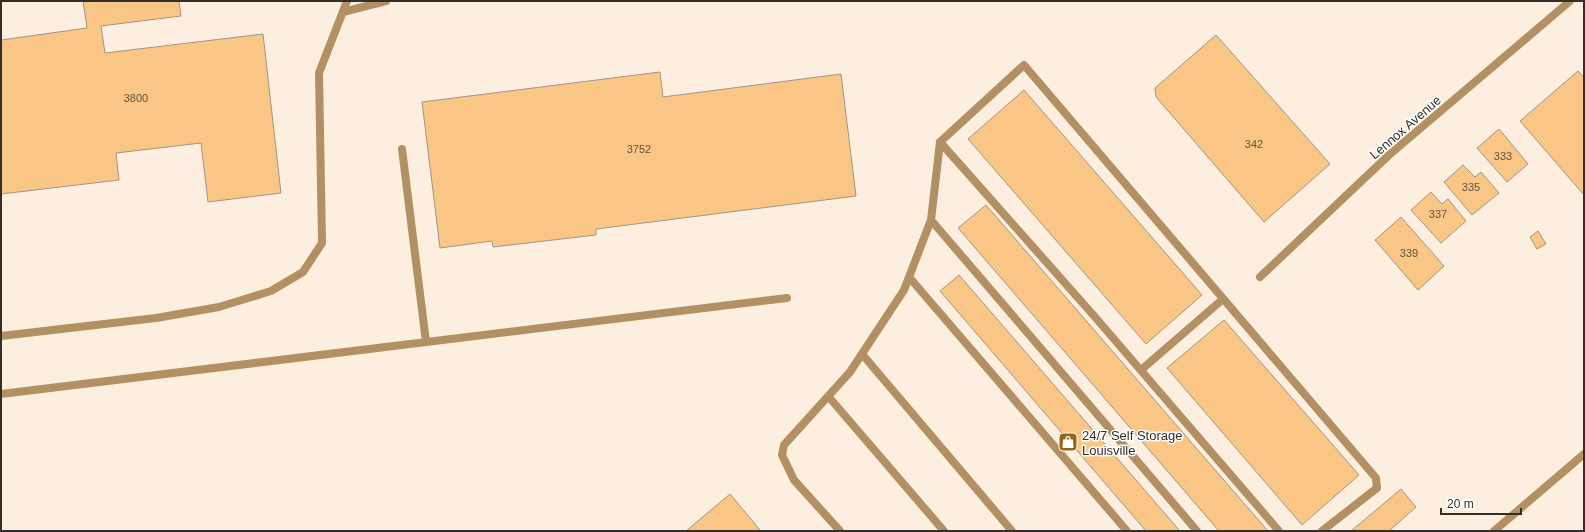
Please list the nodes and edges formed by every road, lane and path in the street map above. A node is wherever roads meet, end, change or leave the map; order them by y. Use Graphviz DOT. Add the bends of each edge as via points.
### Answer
graph roads {
  1 [pos="347,1"];
  2 [pos="386,1"];
  3 [pos="1570,1"];
  4 [pos="343,12"];
  5 [pos="940,142"];
  6 [pos="402,148"];
  7 [pos="931,220"];
  8 [pos="1260,276"];
  9 [pos="909,277"];
  10 [pos="787,298"];
  11 [pos="1224,299"];
  12 [pos="1,336"];
  13 [pos="426,342"];
  14 [pos="862,354"];
  15 [pos="1141,370"];
  16 [pos="1,394"];
  17 [pos="828,396"];
  18 [pos="1584,454"];
  19 [pos="840,531"];
  20 [pos="944,531"];
  21 [pos="1012,531"];
  22 [pos="1127,531"];
  23 [pos="1197,531"];
  24 [pos="1279,531"];
  25 [pos="1322,531"];
  26 [pos="1494,531"];
  1 -- 4 [label="street"];
  2 -- 4 [label="street"];
  3 -- 8 [label="street, Lennox Avenue" via="1389,156"];
  4 -- 12 [label="street" via="319,73 322,243 302,272 271,291 219,308"];
  5 -- 7 [label="street"];
  5 -- 11 [label="street" via="1024,65"];
  5 -- 15 [label="street"];
  6 -- 13 [label="street"];
  7 -- 9 [label="street"];
  7 -- 23 [label="street"];
  9 -- 14 [label="street" via="904,290"];
  9 -- 22 [label="street"];
  10 -- 13 [label="street"];
  11 -- 15 [label="street"];
  11 -- 25 [label="street" via="1376,478 1377,488"];
  13 -- 16 [label="street"];
  14 -- 17 [label="street"];
  14 -- 21 [label="street"];
  15 -- 24 [label="street"];
  17 -- 19 [label="street" via="784,445 782,455 794,480"];
  17 -- 20 [label="street"];
  18 -- 26 [label="street"];
}
